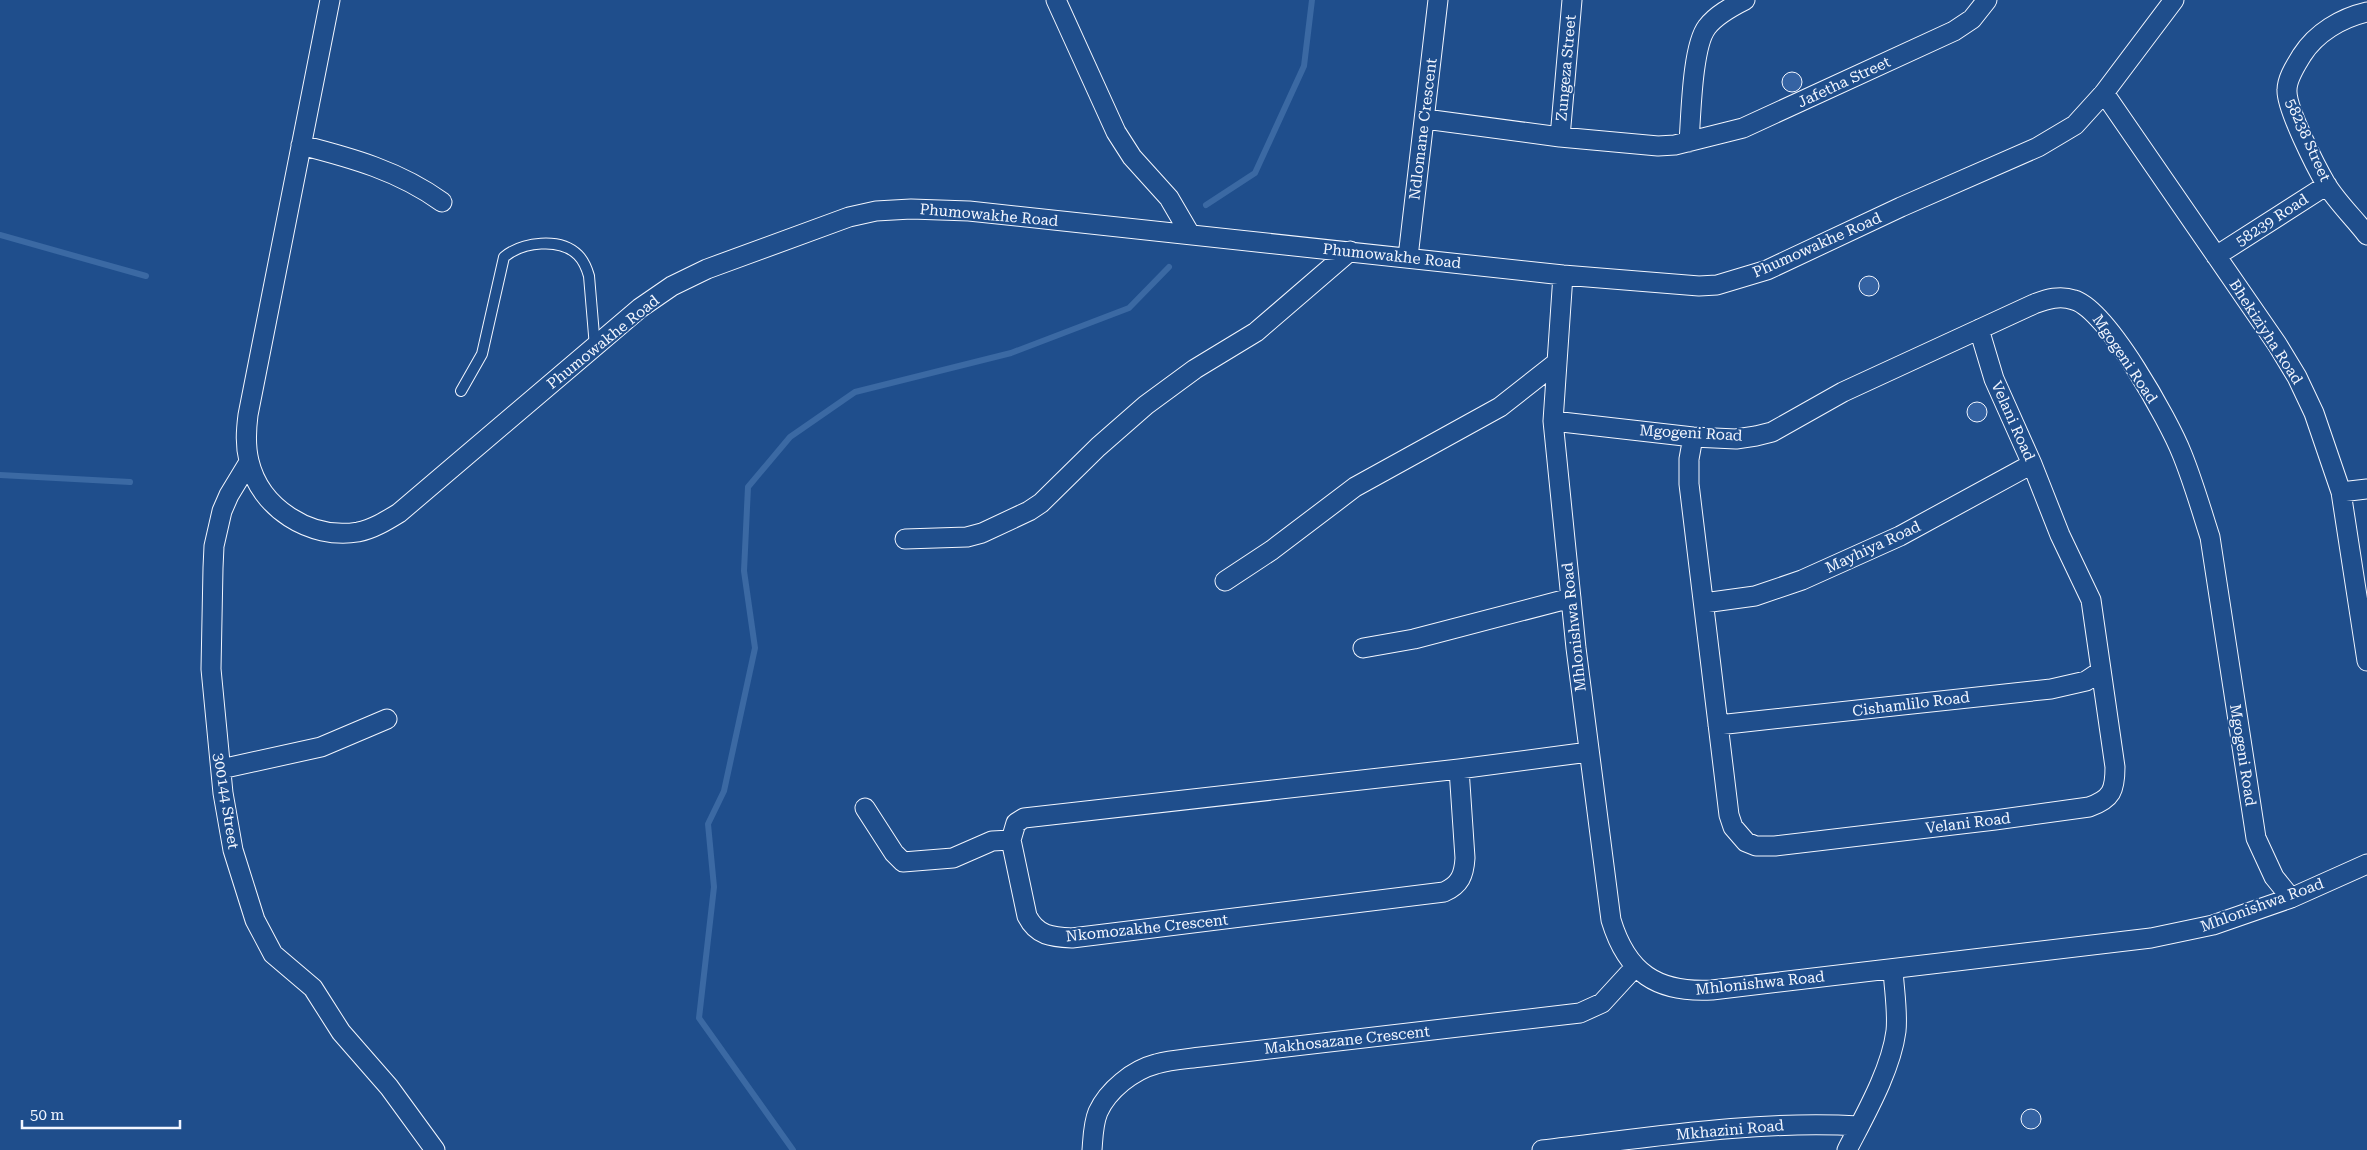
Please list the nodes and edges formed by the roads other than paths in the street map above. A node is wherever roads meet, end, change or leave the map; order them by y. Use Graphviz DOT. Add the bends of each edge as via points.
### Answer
graph roads {
  1 [pos="330,0"];
  2 [pos="1056,0"];
  3 [pos="1438,0"];
  4 [pos="1572,0"];
  5 [pos="1745,0"];
  6 [pos="1988,0"];
  7 [pos="2174,0"];
  8 [pos="2367,12"];
  9 [pos="2104,93"];
  10 [pos="1425,120"];
  11 [pos="1560,137"];
  12 [pos="1689,142"];
  13 [pos="301,145"];
  14 [pos="2327,185"];
  15 [pos="442,202"];
  16 [pos="1190,234"];
  17 [pos="2367,235"];
  18 [pos="1350,252"];
  19 [pos="2216,256"];
  20 [pos="1408,258"];
  21 [pos="1563,275"];
  22 [pos="1979,329"];
  23 [pos="595,347"];
  24 [pos="1556,363"];
  25 [pos="462,391"];
  26 [pos="1552,421"];
  27 [pos="1693,437"];
  28 [pos="249,462"];
  29 [pos="2032,464"];
  30 [pos="2367,489"];
  31 [pos="2341,492"];
  32 [pos="906,539"];
  33 [pos="1225,581"];
  34 [pos="1571,598"];
  35 [pos="1704,603"];
  36 [pos="1363,648"];
  37 [pos="2367,662"];
  38 [pos="2101,670"];
  39 [pos="387,719"];
  40 [pos="1718,725"];
  41 [pos="1589,752"];
  42 [pos="220,769"];
  43 [pos="1459,769"];
  44 [pos="865,808"];
  45 [pos="1011,840"];
  46 [pos="2367,864"];
  47 [pos="2291,898"];
  48 [pos="1635,967"];
  49 [pos="1893,969"];
  50 [pos="1859,1126"];
  51 [pos="432,1146"];
  52 [pos="1092,1150"];
  53 [pos="1542,1150"];
  54 [pos="1847,1150"];
  1 -- 13 [label="street, Phumowakhe Road"];
  2 -- 16 [label="street" via="1116,132 1132,157 1169,198"];
  3 -- 10 [label="street, Ndlomane Crescent"];
  4 -- 11 [label="street, Zungeza Street"];
  5 -- 12 [label="street" via="1713,20 1701,39"];
  6 -- 12 [label="street, Jafetha Street" via="1954,32 1750,124"];
  7 -- 9 [label="street, Phumowakhe Road"];
  8 -- 14 [label="street, 58238 Street" via="2322,31 2310,42 2287,84 2287,100"];
  9 -- 19 [label="street, Bhekiziyha Road"];
  9 -- 21 [label="street, Phumowakhe Road" via="2074,125 2038,147 1767,270 1717,285 1700,286"];
  10 -- 11 [label="street, Jafetha Street"];
  10 -- 20 [label="street, Ndlomane Crescent"];
  11 -- 12 [label="street, Jafetha Street" via="1658,146"];
  13 -- 15 [label="street" via="383,169 419,185"];
  13 -- 28 [label="street, Phumowakhe Road" via="248,415 245,440"];
  14 -- 17 [label="street, 58238 Street"];
  14 -- 19 [label="street, 58239 Road"];
  16 -- 18 [label="street, Phumowakhe Road"];
  16 -- 23 [label="street, Phumowakhe Road" via="969,211 876,211 822,226 707,269 672,286 640,308"];
  18 -- 20 [label="street, Phumowakhe Road"];
  18 -- 32 [label="street" via="1256,332 1195,369 1146,405 1029,511 967,537"];
  19 -- 31 [label="street, Bhekiziyha Road" via="2297,377 2314,413"];
  20 -- 21 [label="street, Phumowakhe Road"];
  21 -- 24 [label="street, Mhlonishwa Road"];
  22 -- 27 [label="street, Mgogeni Road" via="1843,392 1772,432 1736,438"];
  22 -- 29 [label="street, Velani Road" via="1994,379"];
  22 -- 47 [label="street, Mgogeni Road" via="2048,299 2065,298 2080,302 2105,324 2167,422 2182,453 2210,537 2256,838 2274,877"];
  23 -- 25 [label="lane" via="586,266 567,248 524,246 504,257 482,354"];
  23 -- 28 [label="street, Phumowakhe Road" via="399,513 377,526 358,532 332,532 297,522 268,499"];
  24 -- 26 [label="street, Mhlonishwa Road"];
  24 -- 33 [label="street" via="1500,407 1355,488"];
  26 -- 27 [label="street, Mgogeni Road"];
  26 -- 34 [label="street, Mhlonishwa Road"];
  27 -- 35 [label="street, Velani Road" via="1689,484"];
  28 -- 42 [label="street, 300144 Street" via="222,510 214,546 211,670"];
  29 -- 35 [label="street, Mayhiya Road" via="1900,536 1802,580 1755,596"];
  29 -- 38 [label="street, Velani Road" via="2090,600"];
  30 -- 31 [label="street"];
  31 -- 37 [label="street, Bhekiziyha Road"];
  34 -- 36 [label="street" via="1414,639"];
  34 -- 41 [label="street, Mhlonishwa Road"];
  35 -- 40 [label="street, Velani Road"];
  38 -- 40 [label="street, Cishamlilo Road" via="2086,681 2051,689"];
  38 -- 40 [label="street, Velani Road" via="2115,767 2113,790 2101,802 2089,807 1812,843 1756,846 1739,836 1729,815"];
  39 -- 42 [label="street" via="321,747"];
  41 -- 43 [label="street"];
  41 -- 48 [label="street, Mhlonishwa Road" via="1611,920 1624,954"];
  42 -- 51 [label="street, 300144 Street" via="233,850 264,939 273,954 312,988 342,1032 389,1087"];
  43 -- 45 [label="street" via="1034,815 1016,824"];
  43 -- 45 [label="street, Nkomozakhe Crescent" via="1464,870 1455,887 1444,892 1072,938 1057,937 1032,927"];
  44 -- 45 [label="street" via="903,862 953,858 992,840"];
  46 -- 47 [label="street, Mhlonishwa Road"];
  47 -- 49 [label="street, Mhlonishwa Road" via="2213,925 2151,938"];
  48 -- 49 [label="street, Mhlonishwa Road" via="1653,980 1690,991"];
  48 -- 52 [label="street, Makhosazane Crescent" via="1602,1003 1580,1013 1156,1064 1124,1080 1098,1112"];
  49 -- 50 [label="street" via="1894,1042 1888,1063"];
  50 -- 53 [label="street, Mkhazini Road" via="1745,1126"];
  50 -- 54 [label="street"];
}
